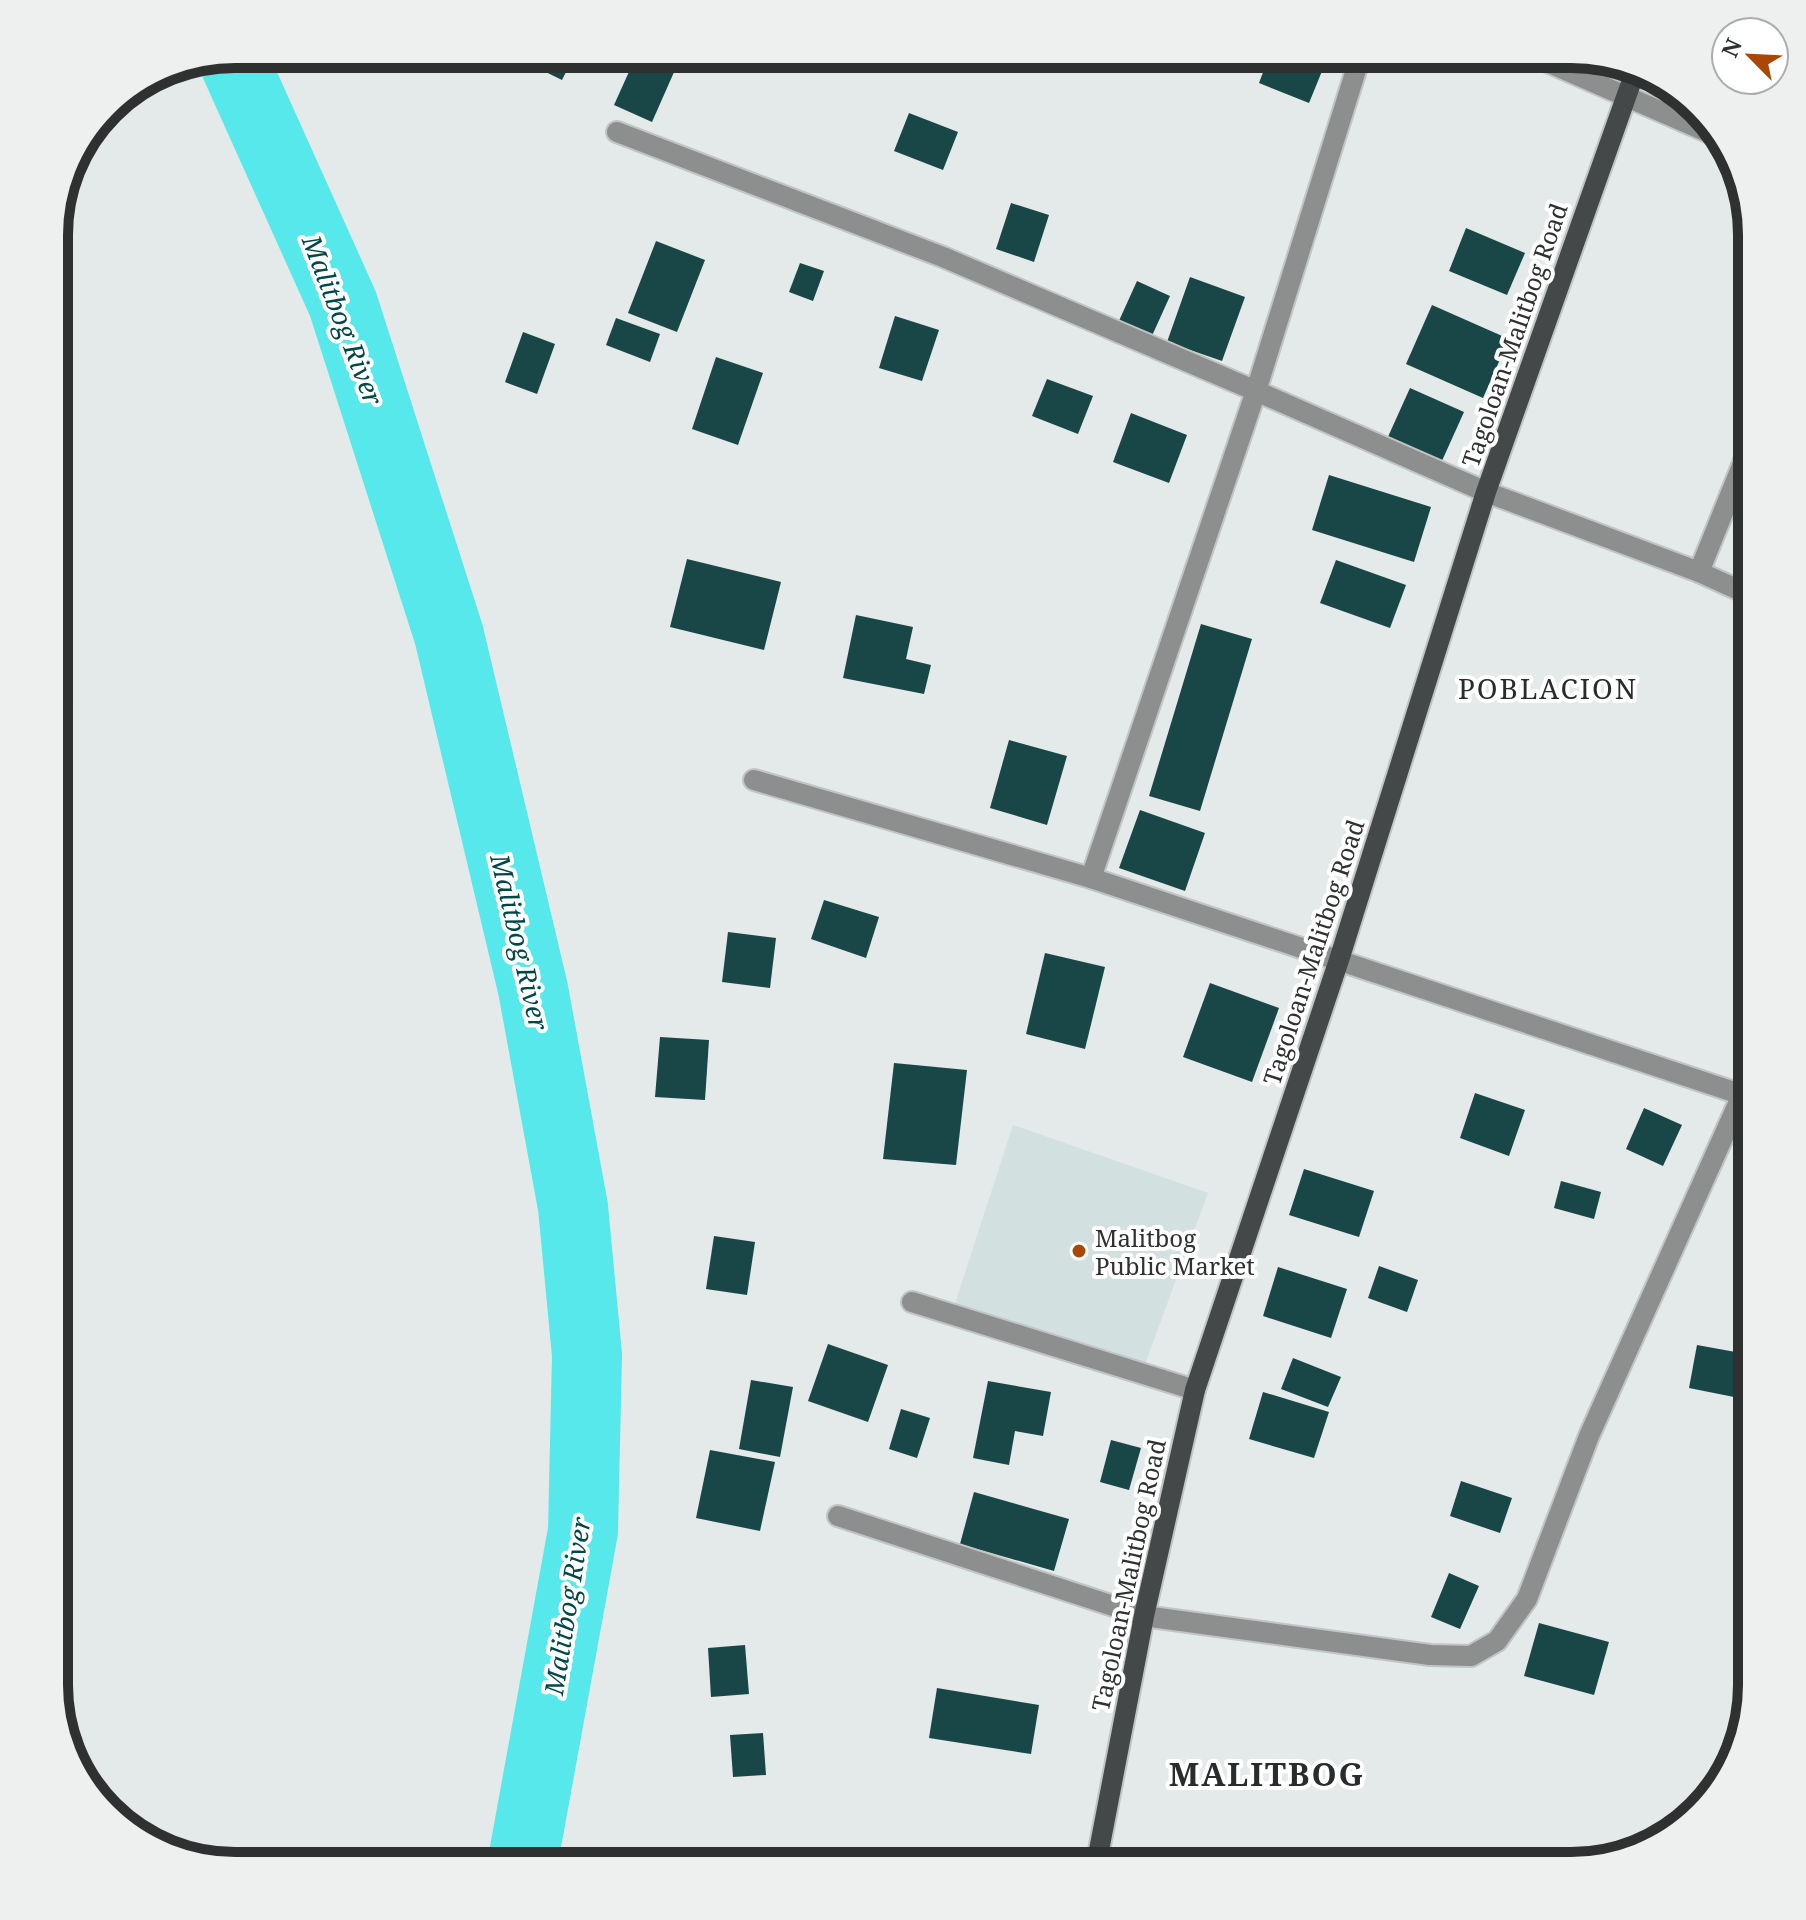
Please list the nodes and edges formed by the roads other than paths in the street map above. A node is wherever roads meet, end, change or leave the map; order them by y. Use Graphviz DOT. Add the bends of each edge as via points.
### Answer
graph roads {
  1 [pos="1357,68"];
  2 [pos="1560,68"];
  3 [pos="1632,80"];
  4 [pos="1625,97"];
  5 [pos="1700,129"];
  6 [pos="617,132"];
  7 [pos="1256,391"];
  8 [pos="1738,476"];
  9 [pos="1486,492"];
  10 [pos="1699,572"];
  11 [pos="1738,590"];
  12 [pos="754,780"];
  13 [pos="1091,878"];
  14 [pos="1339,960"];
  15 [pos="1738,1093"];
  16 [pos="1738,1115"];
  17 [pos="912,1302"];
  18 [pos="1195,1390"];
  19 [pos="838,1516"];
  20 [pos="1144,1616"];
  21 [pos="1099,1852"];
  1 -- 7 [label="street"];
  2 -- 4 [label="street"];
  3 -- 4 [label="main road, Tagoloan-Malitbog Road"];
  4 -- 5 [label="street"];
  4 -- 9 [label="main road, Tagoloan-Malitbog Road"];
  6 -- 7 [label="street" via="943,257"];
  7 -- 9 [label="street"];
  7 -- 13 [label="street"];
  8 -- 10 [label="street"];
  9 -- 10 [label="street"];
  9 -- 14 [label="main road, Tagoloan-Malitbog Road"];
  10 -- 11 [label="street"];
  12 -- 13 [label="street"];
  13 -- 14 [label="street"];
  14 -- 15 [label="street"];
  14 -- 18 [label="main road, Tagoloan-Malitbog Road"];
  16 -- 20 [label="street" via="1589,1436 1527,1599 1497,1641 1471,1656 1430,1655"];
  17 -- 18 [label="street"];
  18 -- 20 [label="main road, Tagoloan-Malitbog Road"];
  19 -- 20 [label="street"];
  20 -- 21 [label="main road, Tagoloan-Malitbog Road"];
}
